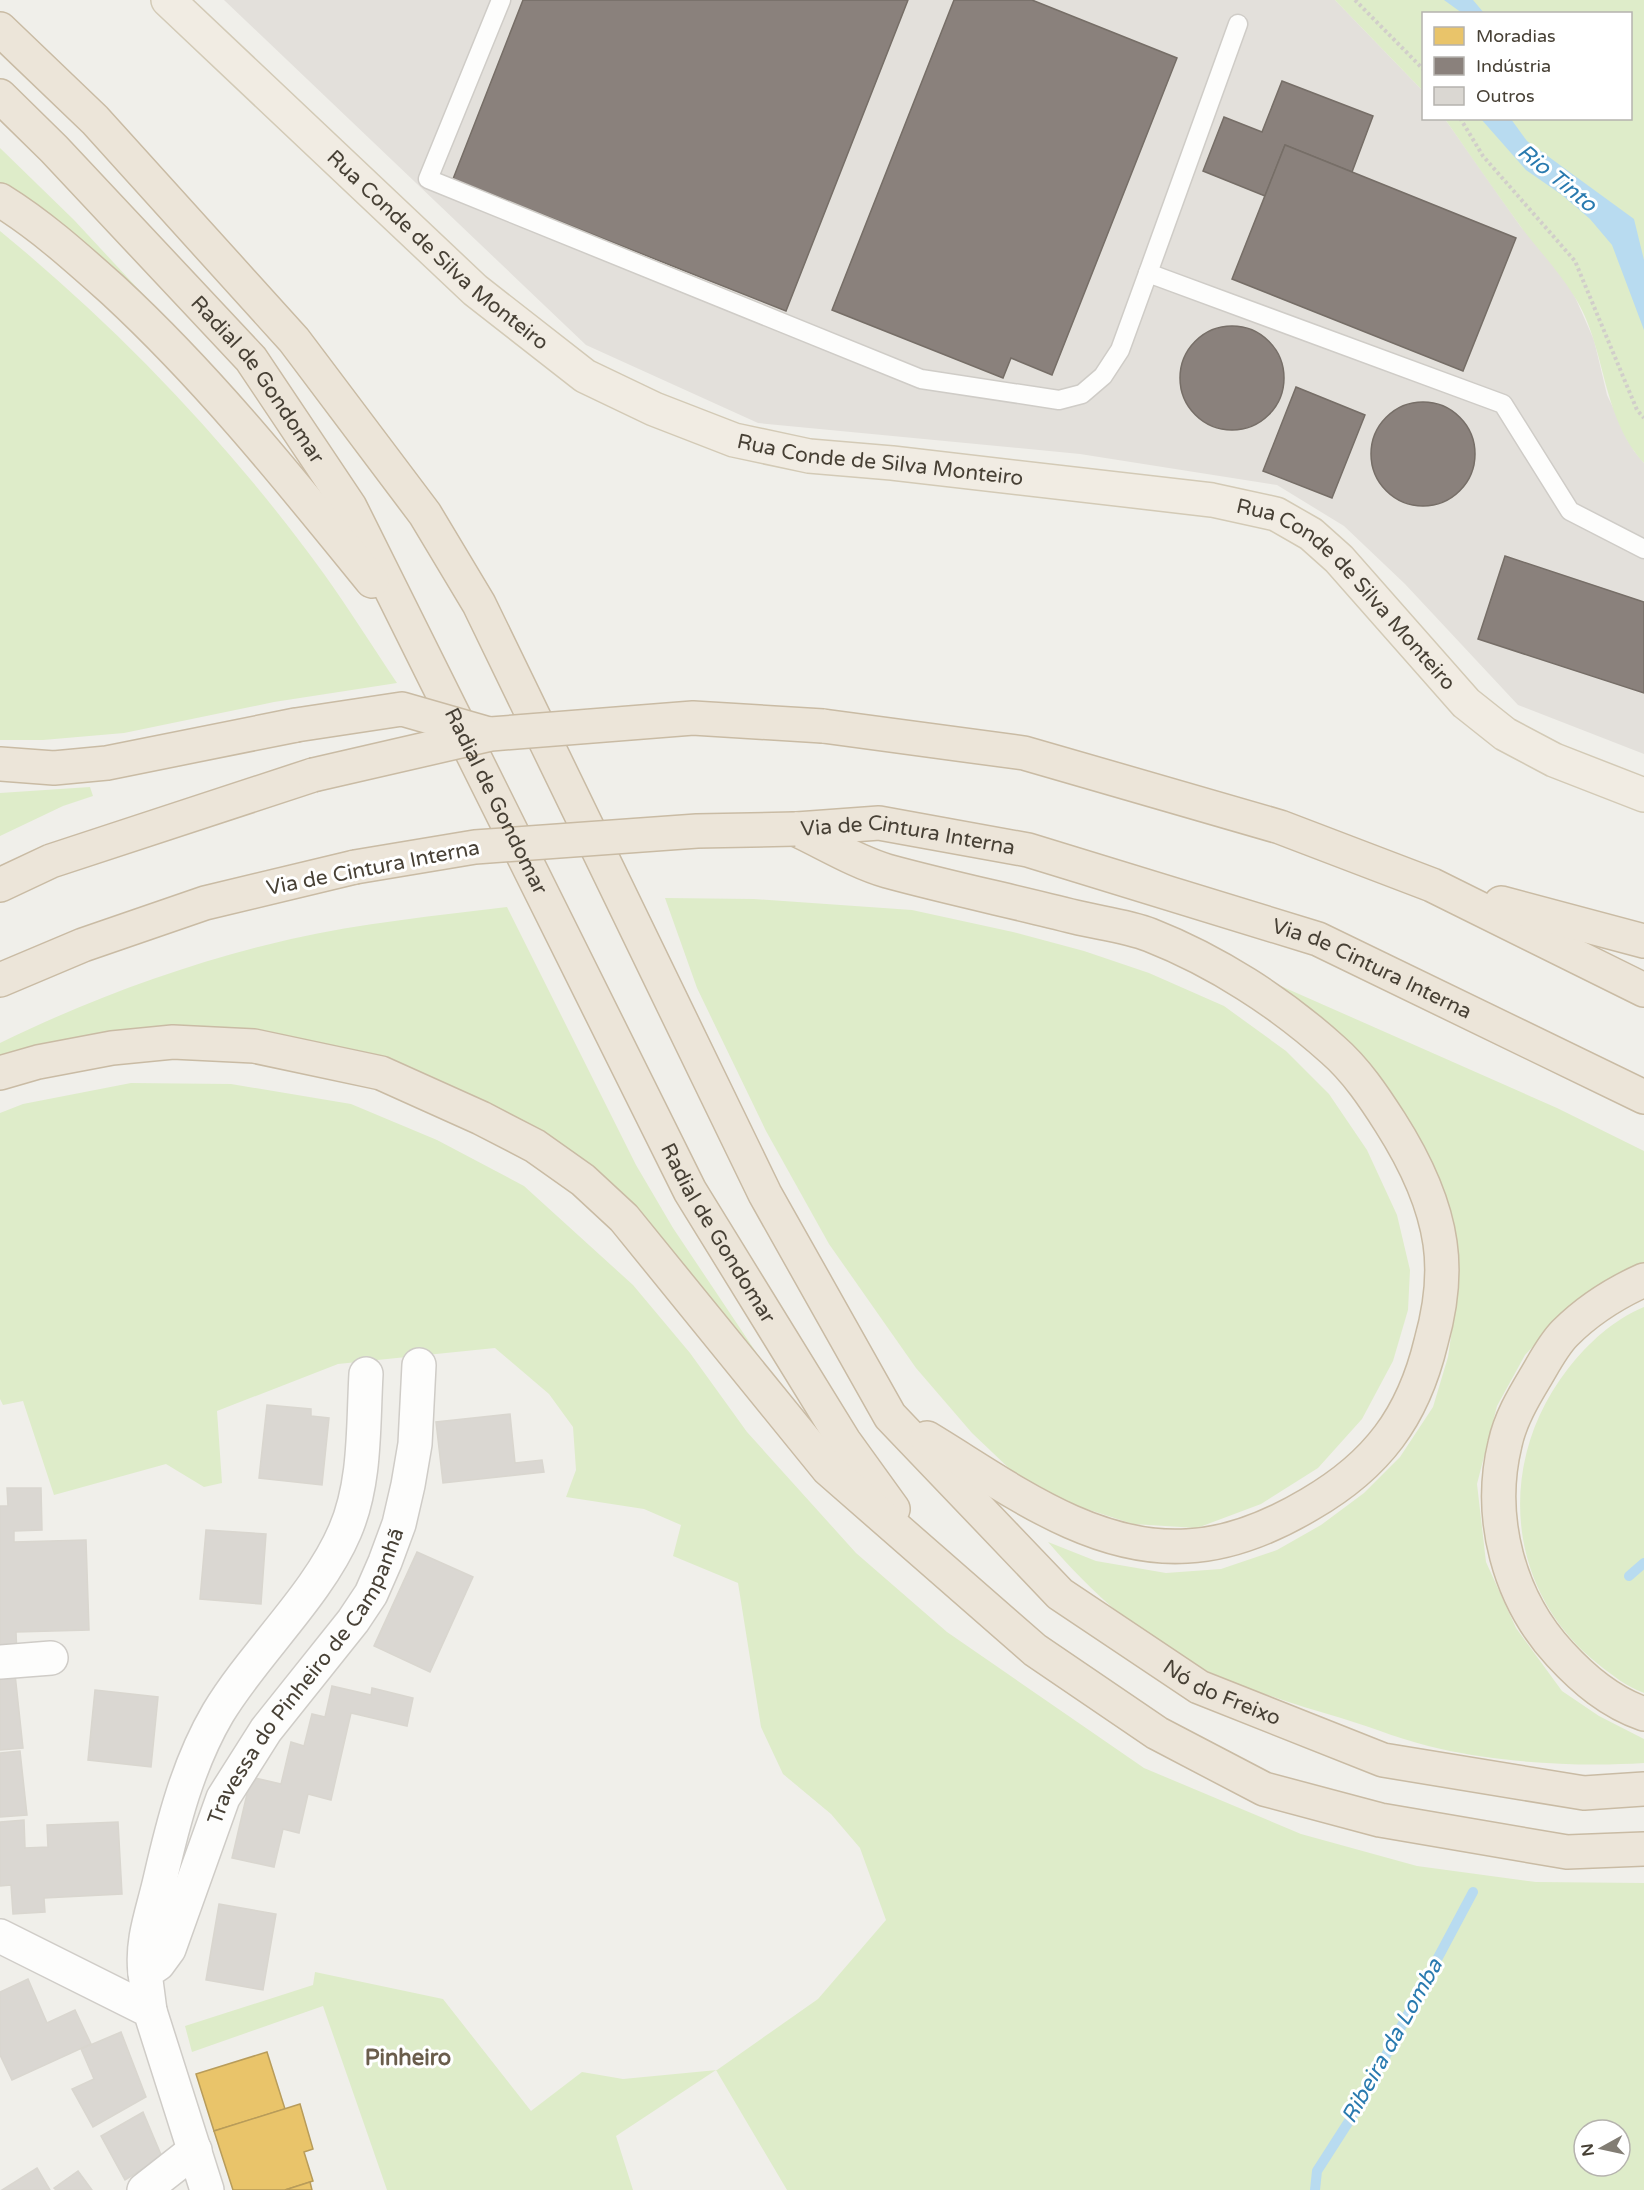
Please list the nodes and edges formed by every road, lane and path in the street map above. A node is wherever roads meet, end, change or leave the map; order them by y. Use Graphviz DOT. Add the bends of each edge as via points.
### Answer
graph roads {
  1 [pos="168,0"];
  2 [pos="501,0"];
  3 [pos="1355,0"];
  4 [pos="1238,24"];
  5 [pos="0,29"];
  6 [pos="1422,68"];
  7 [pos="0,96"];
  8 [pos="1461,120"];
  9 [pos="0,200"];
  10 [pos="1148,273"];
  11 [pos="1644,418"];
  12 [pos="1644,549"];
  13 [pos="406,622"];
  14 [pos="491,734"];
  15 [pos="0,764"];
  16 [pos="1644,795"];
  17 [pos="795,829"];
  18 [pos="0,885"];
  19 [pos="1432,885"];
  20 [pos="1644,941"];
  21 [pos="0,980"];
  22 [pos="1644,990"];
  23 [pos="0,1073"];
  24 [pos="1644,1097"];
  25 [pos="1644,1280"];
  26 [pos="419,1365"];
  27 [pos="366,1374"];
  28 [pos="890,1416"];
  29 [pos="925,1555"];
  30 [pos="51,1658"];
  31 [pos="0,1662"];
  32 [pos="1644,1714"];
  33 [pos="1644,1789"];
  34 [pos="1644,1849"];
  35 [pos="0,1936"];
  36 [pos="145,1973"];
  37 [pos="150,2011"];
  38 [pos="195,2150"];
  39 [pos="144,2190"];
  40 [pos="207,2190"];
  1 -- 16 [label="main road, Rua Conde de Silva Monteiro" via="475,290 585,376 654,409 734,440 809,456 1212,500 1276,514 1311,534 1339,559 1466,703 1505,734 1554,760"];
  2 -- 10 [label="lane" via="428,179 921,379 1059,400 1082,394 1103,376 1120,350"];
  3 -- 6 [label="path"];
  4 -- 10 [label="lane"];
  5 -- 28 [label="highway" via="95,120 294,340 425,514 479,604 765,1194"];
  7 -- 13 [label="highway, Radial de Gondomar" via="250,360 350,507"];
  8 -- 11 [label="path" via="1483,156 1575,261 1637,410"];
  9 -- 13 [label="highway" via="35,221 194,369 240,419"];
  10 -- 12 [label="lane" via="1503,404 1570,511"];
  13 -- 29 [label="highway, Radial de Gondomar" via="690,1191 844,1441"];
  14 -- 15 [label="highway, bridge" via="402,709 296,724 107,763 54,768"];
  14 -- 18 [label="highway, bridge" via="313,775 51,861"];
  14 -- 19 [label="highway, bridge" via="693,718 823,726 1024,753 1280,827"];
  17 -- 21 [label="highway, Via de Cintura Interna, bridge" via="697,831 474,847 355,867 205,903 83,945"];
  17 -- 24 [label="highway, Via de Cintura Interna" via="879,823 1028,850 1318,939"];
  17 -- 28 [label="highway" via="883,869 1148,934 1225,972 1292,1015 1336,1053 1373,1095 1424,1185 1440,1243 1442,1303 1422,1379 1405,1415 1341,1486 1297,1512 1247,1534 1186,1546 1132,1542 1085,1530"];
  19 -- 20 [label="highway"];
  19 -- 22 [label="highway"];
  23 -- 29 [label="highway" via="112,1048 173,1042 254,1046 381,1072 535,1146 583,1180 624,1218 828,1469"];
  25 -- 32 [label="highway" via="1593,1308 1564,1334 1548,1356 1519,1405 1505,1443 1500,1484 1506,1562 1523,1604 1549,1643 1585,1682"];
  26 -- 36 [label="street, Travessa do Pinheiro de Campanhã" via="415,1444 408,1485 399,1524 371,1594 266,1730 223,1798 169,1950"];
  27 -- 36 [label="street, Travessa do Pinheiro de Campanhã" via="361,1469 346,1529 296,1608 218,1713 184,1790 171,1831 144,1942"];
  28 -- 33 [label="highway, Nó do Freixo" via="1060,1594 1199,1687 1383,1760 1584,1793"];
  29 -- 34 [label="highway" via="1035,1650 1158,1733 1264,1788 1380,1820 1567,1852"];
  30 -- 31 [label="street"];
  35 -- 37 [label="street"];
  36 -- 37 [label="street, Travessa do Pinheiro de Campanhã"];
  37 -- 38 [label="street, Travessa do Pinheiro de Campanhã"];
  38 -- 39 [label="street"];
  38 -- 40 [label="street, Travessa do Pinheiro de Campanhã"];
}
